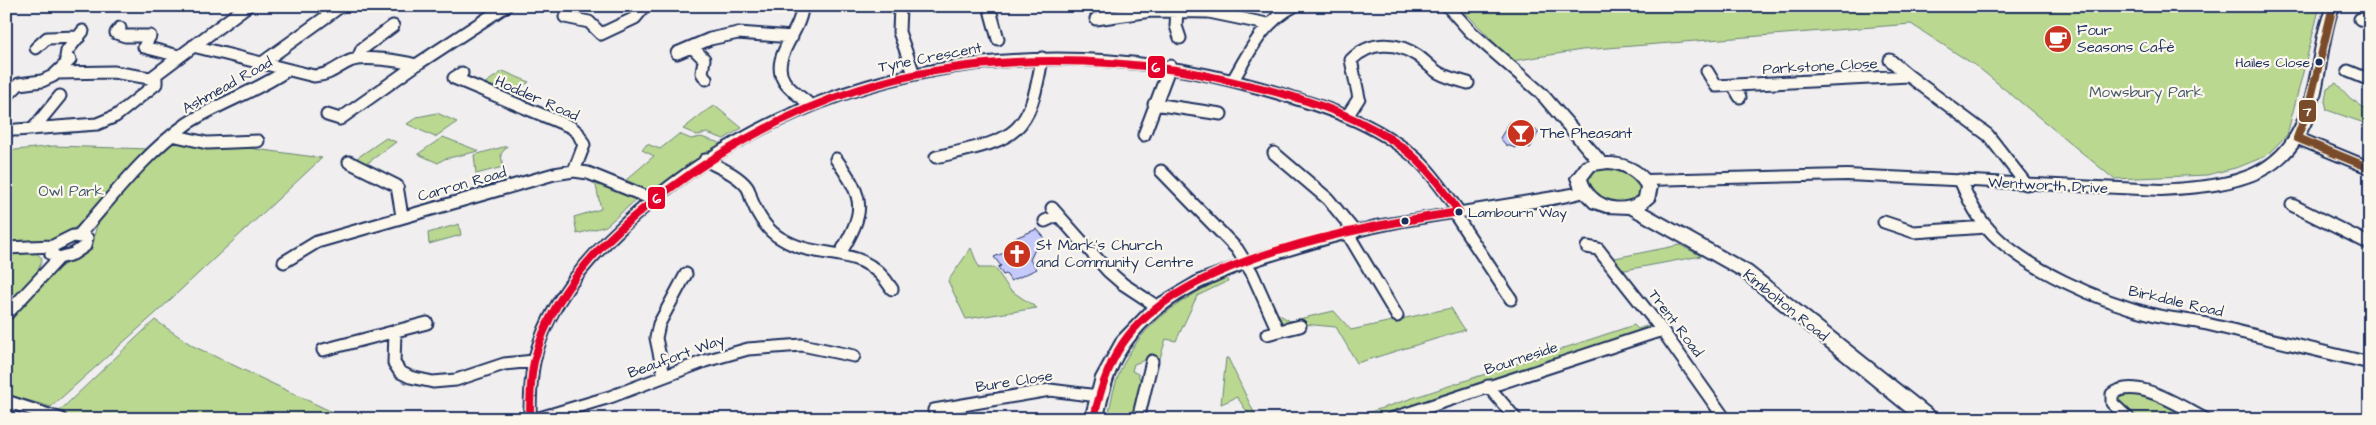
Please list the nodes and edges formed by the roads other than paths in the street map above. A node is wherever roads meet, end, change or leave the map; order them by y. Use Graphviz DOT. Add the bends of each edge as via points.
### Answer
graph roads {
  1 [pos="247,6"];
  2 [pos="341,6"];
  3 [pos="506,6"];
  4 [pos="645,6"];
  5 [pos="802,6"];
  6 [pos="900,6"];
  7 [pos="989,6"];
  8 [pos="1294,6"];
  9 [pos="1447,6"];
  10 [pos="2333,6"];
  11 [pos="1150,8"];
  12 [pos="1176,10"];
  13 [pos="565,17"];
  14 [pos="1096,19"];
  15 [pos="1267,24"];
  16 [pos="393,26"];
  17 [pos="120,28"];
  18 [pos="792,37"];
  19 [pos="1180,38"];
  20 [pos="998,39"];
  21 [pos="193,46"];
  22 [pos="692,46"];
  23 [pos="36,48"];
  24 [pos="677,53"];
  25 [pos="179,56"];
  26 [pos="358,58"];
  27 [pos="1042,58"];
  28 [pos="1890,60"];
  29 [pos="262,63"];
  30 [pos="416,65"];
  31 [pos="1170,66"];
  32 [pos="286,70"];
  33 [pos="2348,71"];
  34 [pos="1707,72"];
  35 [pos="58,73"];
  36 [pos="462,73"];
  37 [pos="914,74"];
  38 [pos="1909,76"];
  39 [pos="151,78"];
  40 [pos="706,80"];
  41 [pos="1232,80"];
  42 [pos="2370,80"];
  43 [pos="1468,83"];
  44 [pos="1733,85"];
  45 [pos="60,96"];
  46 [pos="6,97"];
  47 [pos="1740,97"];
  48 [pos="1154,104"];
  49 [pos="810,105"];
  50 [pos="1221,114"];
  51 [pos="327,115"];
  52 [pos="1348,115"];
  53 [pos="34,129"];
  54 [pos="16,130"];
  55 [pos="172,135"];
  56 [pos="1144,136"];
  57 [pos="2297,138"];
  58 [pos="258,141"];
  59 [pos="1274,153"];
  60 [pos="936,157"];
  61 [pos="836,159"];
  62 [pos="705,160"];
  63 [pos="349,162"];
  64 [pos="1601,163"];
  65 [pos="2370,168"];
  66 [pos="574,171"];
  67 [pos="1161,171"];
  68 [pos="1646,180"];
  69 [pos="1960,180"];
  70 [pos="2026,184"];
  71 [pos="1584,192"];
  72 [pos="652,199"];
  73 [pos="2292,206"];
  74 [pos="1632,208"];
  75 [pos="1457,212"];
  76 [pos="402,216"];
  77 [pos="1045,221"];
  78 [pos="1884,222"];
  79 [pos="1986,226"];
  80 [pos="1351,233"];
  81 [pos="79,235"];
  82 [pos="2370,244"];
  83 [pos="53,246"];
  84 [pos="1596,247"];
  85 [pos="6,248"];
  86 [pos="840,254"];
  87 [pos="59,258"];
  88 [pos="284,262"];
  89 [pos="1246,262"];
  90 [pos="686,274"];
  91 [pos="892,289"];
  92 [pos="1511,299"];
  93 [pos="1158,307"];
  94 [pos="6,315"];
  95 [pos="1397,316"];
  96 [pos="427,323"];
  97 [pos="1300,326"];
  98 [pos="1662,330"];
  99 [pos="395,332"];
  100 [pos="323,350"];
  101 [pos="854,356"];
  102 [pos="534,361"];
  103 [pos="1152,361"];
  104 [pos="2370,363"];
  105 [pos="664,376"];
  106 [pos="1488,386"];
  107 [pos="1098,396"];
  108 [pos="6,401"];
  109 [pos="934,410"];
  110 [pos="1397,418"];
  111 [pos="61,419"];
  112 [pos="530,419"];
  113 [pos="536,419"];
  114 [pos="1094,419"];
  115 [pos="1138,419"];
  116 [pos="1516,419"];
  117 [pos="1725,419"];
  118 [pos="1928,419"];
  119 [pos="2129,419"];
  120 [pos="2204,419"];
  1 -- 21 [label="street"];
  2 -- 29 [label="street"];
  3 -- 30 [label="street"];
  4 -- 13 [label="street" via="636,18 601,34 590,22"];
  5 -- 18 [label="street" via="800,27"];
  6 -- 37 [label="street" via="899,32"];
  7 -- 20 [label="street"];
  8 -- 15 [label="street"];
  9 -- 64 [label="main road" via="1471,32 1541,93"];
  10 -- 57 [label="street, Wentworth Drive" via="2319,58 2313,97"];
  11 -- 12 [label="street"];
  11 -- 14 [label="street"];
  12 -- 15 [label="street" via="1216,12"];
  12 -- 19 [label="street"];
  15 -- 41 [label="street"];
  16 -- 26 [label="street" via="362,49"];
  17 -- 25 [label="street" via="116,33 125,36 150,36 144,47"];
  18 -- 22 [label="street" via="738,32"];
  18 -- 49 [label="street" via="781,56 781,75"];
  21 -- 25 [label="street"];
  21 -- 29 [label="street, Ashmead Road"];
  22 -- 24 [label="street"];
  22 -- 40 [label="street" via="704,59 701,69"];
  23 -- 35 [label="street" via="47,38 81,34 66,51 70,60"];
  25 -- 39 [label="street"];
  26 -- 30 [label="street" via="394,59"];
  26 -- 32 [label="street" via="326,75"];
  27 -- 31 [label="street, Tyne Crescent"];
  27 -- 37 [label="street, Tyne Crescent" via="990,60"];
  27 -- 60 [label="street" via="1030,112 1019,126 994,142"];
  28 -- 38 [label="street, Parkstone Close"];
  29 -- 32 [label="street, Ashmead Road"];
  30 -- 51 [label="street" via="340,120"];
  31 -- 41 [label="street, Tyne Crescent"];
  31 -- 48 [label="street"];
  32 -- 55 [label="street, Ashmead Road"];
  33 -- 42 [label="street"];
  34 -- 44 [label="street, Parkstone Close" via="1716,86"];
  35 -- 39 [label="street" via="113,72"];
  35 -- 46 [label="street" via="42,82 19,84"];
  36 -- 66 [label="street, Hodder Road" via="454,78 554,119 577,132 584,145"];
  37 -- 49 [label="street, Tyne Crescent" via="860,87"];
  38 -- 44 [label="street, Parkstone Close"];
  38 -- 70 [label="street, Parkstone Close" via="1988,135"];
  39 -- 53 [label="street" via="156,79 156,84 109,121"];
  41 -- 52 [label="street, Tyne Crescent"];
  43 -- 52 [label="street" via="1442,74 1406,49 1382,45 1368,47 1357,52 1351,60 1360,98"];
  44 -- 47 [label="street"];
  45 -- 53 [label="street"];
  48 -- 50 [label="street" via="1204,115"];
  48 -- 56 [label="street"];
  49 -- 62 [label="street, Tyne Crescent" via="774,120"];
  52 -- 75 [label="street, Tyne Crescent" via="1375,128 1419,160 1446,189"];
  53 -- 54 [label="street"];
  55 -- 58 [label="street, Ashmead Road" via="207,143"];
  55 -- 81 [label="street, Ashmead Road"];
  57 -- 65 [label="street"];
  57 -- 70 [label="street, Wentworth Drive" via="2287,153 2272,165 2232,182 2199,188 2161,190"];
  59 -- 80 [label="street" via="1325,194 1341,212"];
  61 -- 86 [label="street" via="853,181 860,199 860,218"];
  62 -- 72 [label="street, Tyne Crescent"];
  62 -- 86 [label="street" via="737,178 747,188 761,220 771,232 785,241"];
  63 -- 76 [label="street" via="398,186"];
  64 -- 68 [label="main road" via="1630,168"];
  64 -- 71 [label="main road" via="1582,171 1579,178"];
  66 -- 72 [label="street, Carron Road" via="588,173"];
  66 -- 76 [label="street, Carron Road"];
  67 -- 89 [label="street" via="1218,228"];
  68 -- 69 [label="street, Wentworth Drive" via="1847,175"];
  68 -- 74 [label="main road" via="1649,194 1646,200"];
  69 -- 70 [label="street, Wentworth Drive"];
  69 -- 79 [label="street, Birkdale Road" via="1973,209"];
  71 -- 74 [label="main road" via="1611,208"];
  71 -- 75 [label="street"];
  72 -- 102 [label="street, Tyne Crescent" via="592,255 565,290 548,319"];
  73 -- 82 [label="street"];
  74 -- 118 [label="main road, Kimbolton Road" via="1745,271"];
  75 -- 80 [label="street"];
  75 -- 92 [label="street"];
  76 -- 88 [label="street, Carron Road" via="317,242"];
  77 -- 93 [label="street" via="1055,211 1108,271"];
  78 -- 79 [label="street" via="1915,235"];
  79 -- 104 [label="street, Birkdale Road" via="2008,248 2036,266 2117,303 2155,315 2194,321"];
  80 -- 89 [label="street"];
  80 -- 95 [label="street"];
  81 -- 83 [label="street, Ashmead Road"];
  81 -- 87 [label="street" via="87,238 85,246"];
  83 -- 85 [label="street, Ashmead Road"];
  83 -- 87 [label="street" via="51,254"];
  84 -- 98 [label="street, Trent Road"];
  86 -- 91 [label="street" via="869,263 875,275 888,280"];
  87 -- 94 [label="street"];
  89 -- 93 [label="street" via="1183,289"];
  89 -- 97 [label="street" via="1272,333"];
  90 -- 105 [label="street" via="659,324 656,338"];
  93 -- 107 [label="street" via="1127,338 1108,367"];
  96 -- 99 [label="street"];
  98 -- 106 [label="street, Bourneside"];
  98 -- 117 [label="street, Trent Road"];
  99 -- 100 [label="street" via="337,342"];
  99 -- 102 [label="street" via="394,363 400,372 410,377 434,382 456,380 504,364"];
  101 -- 105 [label="street, Beaufort Way" via="826,355 796,345 766,346 710,358"];
  102 -- 112 [label="street, Tyne Crescent" via="528,387"];
  103 -- 115 [label="street"];
  105 -- 113 [label="street, Beaufort Way"];
  106 -- 110 [label="street, Bourneside"];
  106 -- 116 [label="street"];
  107 -- 109 [label="street, Bure Close" via="1050,390"];
  107 -- 114 [label="street"];
  108 -- 111 [label="street"];
  119 -- 120 [label="street" via="2112,403 2112,394 2128,387 2140,389"];
}
